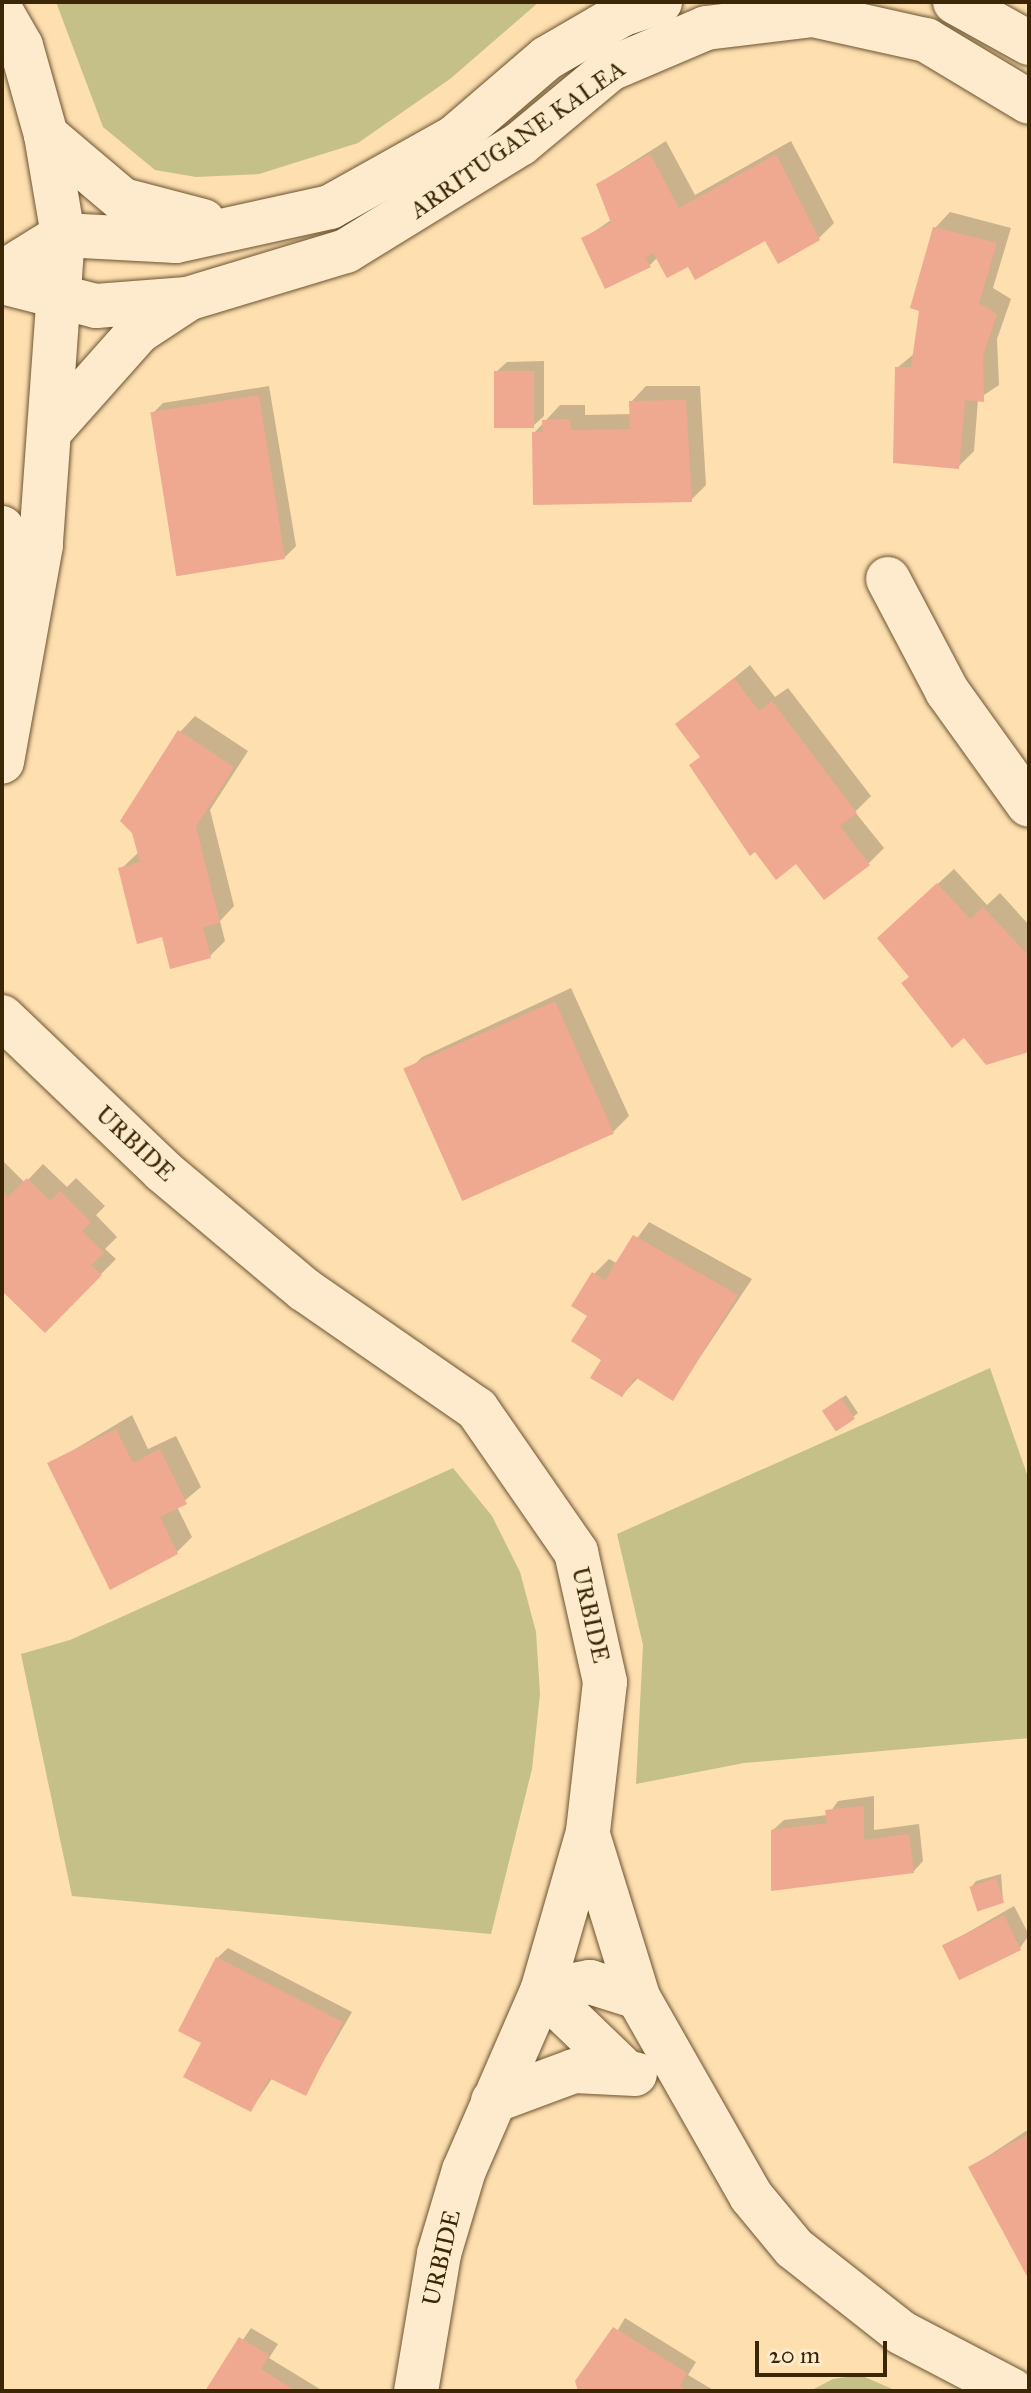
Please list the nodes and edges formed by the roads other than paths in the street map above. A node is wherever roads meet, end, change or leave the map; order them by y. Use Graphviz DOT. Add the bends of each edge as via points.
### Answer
graph roads {
  1 [pos="660,2"];
  2 [pos="955,2"];
  3 [pos="2,13"];
  4 [pos="1029,43"];
  5 [pos="1029,102"];
  6 [pos="46,135"];
  7 [pos="237,227"];
  8 [pos="63,235"];
  9 [pos="2,273"];
  10 [pos="2,282"];
  11 [pos="187,299"];
  12 [pos="57,301"];
  13 [pos="51,430"];
  14 [pos="2,528"];
  15 [pos="888,579"];
  16 [pos="19,641"];
  17 [pos="2,762"];
  18 [pos="1029,805"];
  19 [pos="2,1017"];
  20 [pos="588,1832"];
  21 [pos="542,1991"];
  22 [pos="638,1997"];
  23 [pos="625,2071"];
  24 [pos="690,2093"];
  25 [pos="493,2101"];
  26 [pos="416,2391"];
  27 [pos="1013,2391"];
  1 -- 7 [label="street, ARRITUGANE KALEA" via="623,14 547,58 455,137 330,207"];
  2 -- 4 [label="street"];
  3 -- 6 [label="street" via="21,46"];
  5 -- 11 [label="street, ARRITUGANE KALEA" via="926,40 813,15 706,28 610,69 520,144 346,251"];
  6 -- 7 [label="street" via="123,200"];
  6 -- 8 [label="street"];
  7 -- 8 [label="street, ARRITUGANE KALEA" via="176,241"];
  8 -- 9 [label="street"];
  8 -- 12 [label="street"];
  10 -- 12 [label="street"];
  11 -- 12 [label="street"];
  11 -- 13 [label="street" via="138,332"];
  12 -- 13 [label="street"];
  13 -- 16 [label="street" via="41,545"];
  14 -- 16 [label="street" via="4,594"];
  15 -- 18 [label="street" via="947,691"];
  16 -- 17 [label="street"];
  19 -- 20 [label="street, URBIDE" via="163,1171 305,1290 477,1409 533,1482 576,1552 605,1682"];
  20 -- 21 [label="street, URBIDE"];
  20 -- 22 [label="street" via="613,1934"];
  21 -- 22 [label="street" via="590,1982"];
  21 -- 23 [label="street"];
  21 -- 25 [label="street, URBIDE"];
  22 -- 24 [label="street"];
  23 -- 24 [label="street"];
  23 -- 25 [label="street" via="574,2071"];
  24 -- 27 [label="street" via="751,2196 794,2248 902,2333"];
  25 -- 26 [label="street, URBIDE" via="439,2254"];
}
